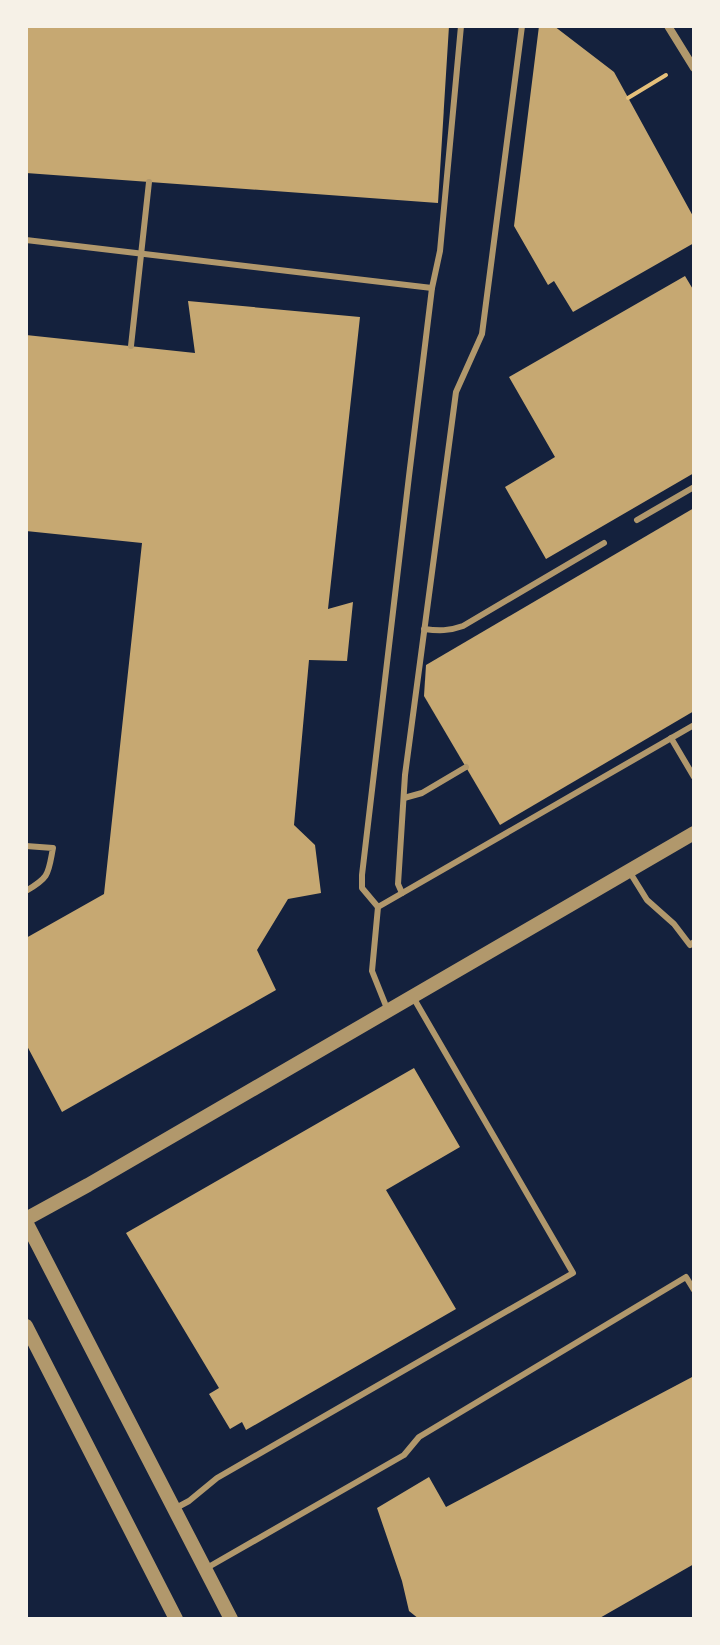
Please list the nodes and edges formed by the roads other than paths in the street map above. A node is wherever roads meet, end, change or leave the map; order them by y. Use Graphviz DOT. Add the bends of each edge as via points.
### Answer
graph roads {
  1 [pos="461,26"];
  2 [pos="522,26"];
  3 [pos="668,26"];
  4 [pos="694,68"];
  5 [pos="149,182"];
  6 [pos="26,240"];
  7 [pos="141,253"];
  8 [pos="432,288"];
  9 [pos="131,346"];
  10 [pos="694,487"];
  11 [pos="637,520"];
  12 [pos="604,543"];
  13 [pos="424,629"];
  14 [pos="694,725"];
  15 [pos="671,738"];
  16 [pos="466,767"];
  17 [pos="694,777"];
  18 [pos="404,798"];
  19 [pos="694,833"];
  20 [pos="26,846"];
  21 [pos="629,871"];
  22 [pos="26,891"];
  23 [pos="402,893"];
  24 [pos="378,907"];
  25 [pos="692,944"];
  26 [pos="694,952"];
  27 [pos="413,997"];
  28 [pos="388,1011"];
  29 [pos="26,1220"];
  30 [pos="694,1290"];
  31 [pos="26,1326"];
  32 [pos="174,1509"];
  33 [pos="205,1569"];
  34 [pos="176,1619"];
  35 [pos="231,1619"];
  1 -- 8 [label="lane"];
  2 -- 13 [label="lane" via="482,334 456,392"];
  3 -- 4 [label="street"];
  5 -- 7 [label="lane"];
  6 -- 7 [label="lane"];
  7 -- 8 [label="lane"];
  7 -- 9 [label="lane"];
  8 -- 24 [label="lane" via="362,875 362,888"];
  10 -- 11 [label="lane"];
  12 -- 13 [label="lane" via="463,626"];
  13 -- 18 [label="lane"];
  14 -- 15 [label="lane"];
  15 -- 17 [label="lane"];
  15 -- 23 [label="lane"];
  16 -- 18 [label="lane"];
  18 -- 23 [label="lane" via="398,884"];
  19 -- 21 [label="street"];
  20 -- 22 [label="lane" via="53,848 45,879"];
  21 -- 25 [label="lane" via="647,900"];
  21 -- 27 [label="street"];
  23 -- 24 [label="lane"];
  24 -- 28 [label="lane" via="372,971"];
  25 -- 26 [label="lane"];
  27 -- 28 [label="street"];
  27 -- 32 [label="lane" via="573,1273 217,1478"];
  28 -- 29 [label="street"];
  29 -- 32 [label="street"];
  30 -- 33 [label="lane" via="686,1277 419,1437 404,1455"];
  31 -- 34 [label="street"];
  32 -- 33 [label="street"];
  33 -- 35 [label="street"];
}
